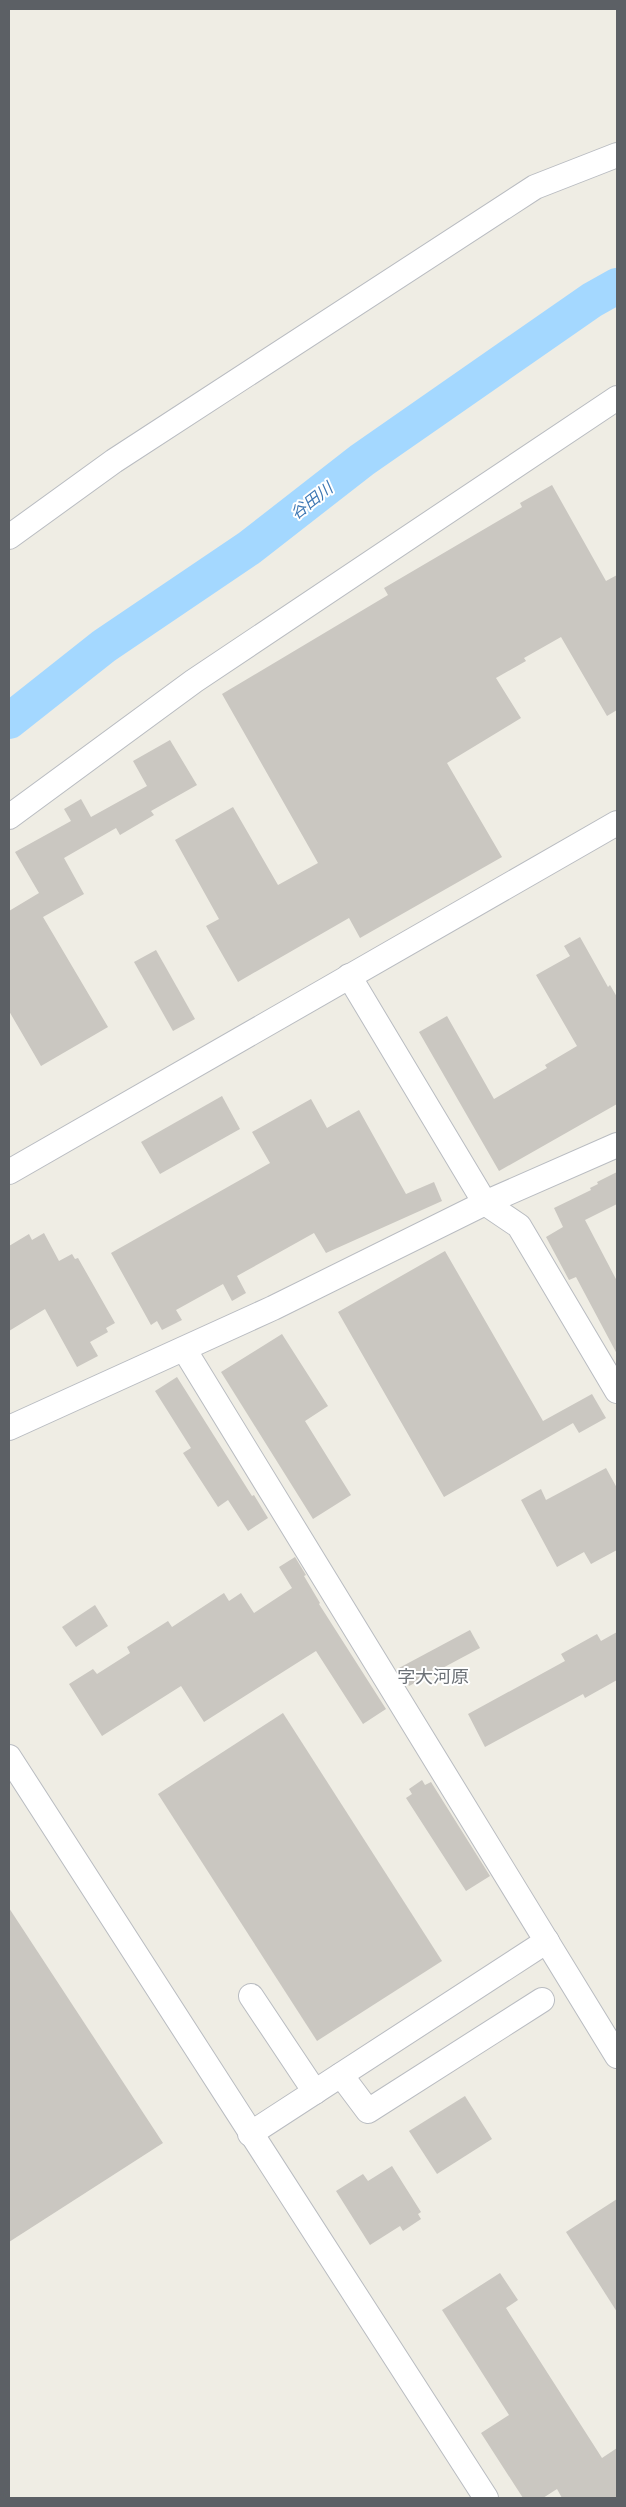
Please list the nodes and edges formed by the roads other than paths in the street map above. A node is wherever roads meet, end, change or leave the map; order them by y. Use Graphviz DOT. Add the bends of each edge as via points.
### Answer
graph roads {
  1 [pos="617,155"];
  2 [pos="617,398"];
  3 [pos="9,537"];
  4 [pos="9,817"];
  5 [pos="617,823"];
  6 [pos="349,976"];
  7 [pos="617,1144"];
  8 [pos="9,1172"];
  9 [pos="485,1203"];
  10 [pos="184,1349"];
  11 [pos="617,1391"];
  12 [pos="9,1428"];
  13 [pos="9,1757"];
  14 [pos="546,1941"];
  15 [pos="251,1996"];
  16 [pos="542,2000"];
  17 [pos="617,2056"];
  18 [pos="341,2074"];
  19 [pos="315,2092"];
  20 [pos="250,2134"];
  21 [pos="486,2498"];
  1 -- 3 [label="street" via="535,187 114,461"];
  2 -- 4 [label="street" via="194,681"];
  5 -- 6 [label="street"];
  6 -- 8 [label="street"];
  6 -- 9 [label="street"];
  7 -- 9 [label="street"];
  9 -- 10 [label="street"];
  9 -- 11 [label="street" via="519,1226"];
  10 -- 12 [label="street"];
  10 -- 14 [label="street"];
  13 -- 20 [label="street"];
  14 -- 17 [label="street"];
  14 -- 18 [label="street"];
  15 -- 19 [label="street"];
  16 -- 18 [label="street" via="368,2111"];
  18 -- 19 [label="street"];
  19 -- 20 [label="street"];
  20 -- 21 [label="street"];
}
